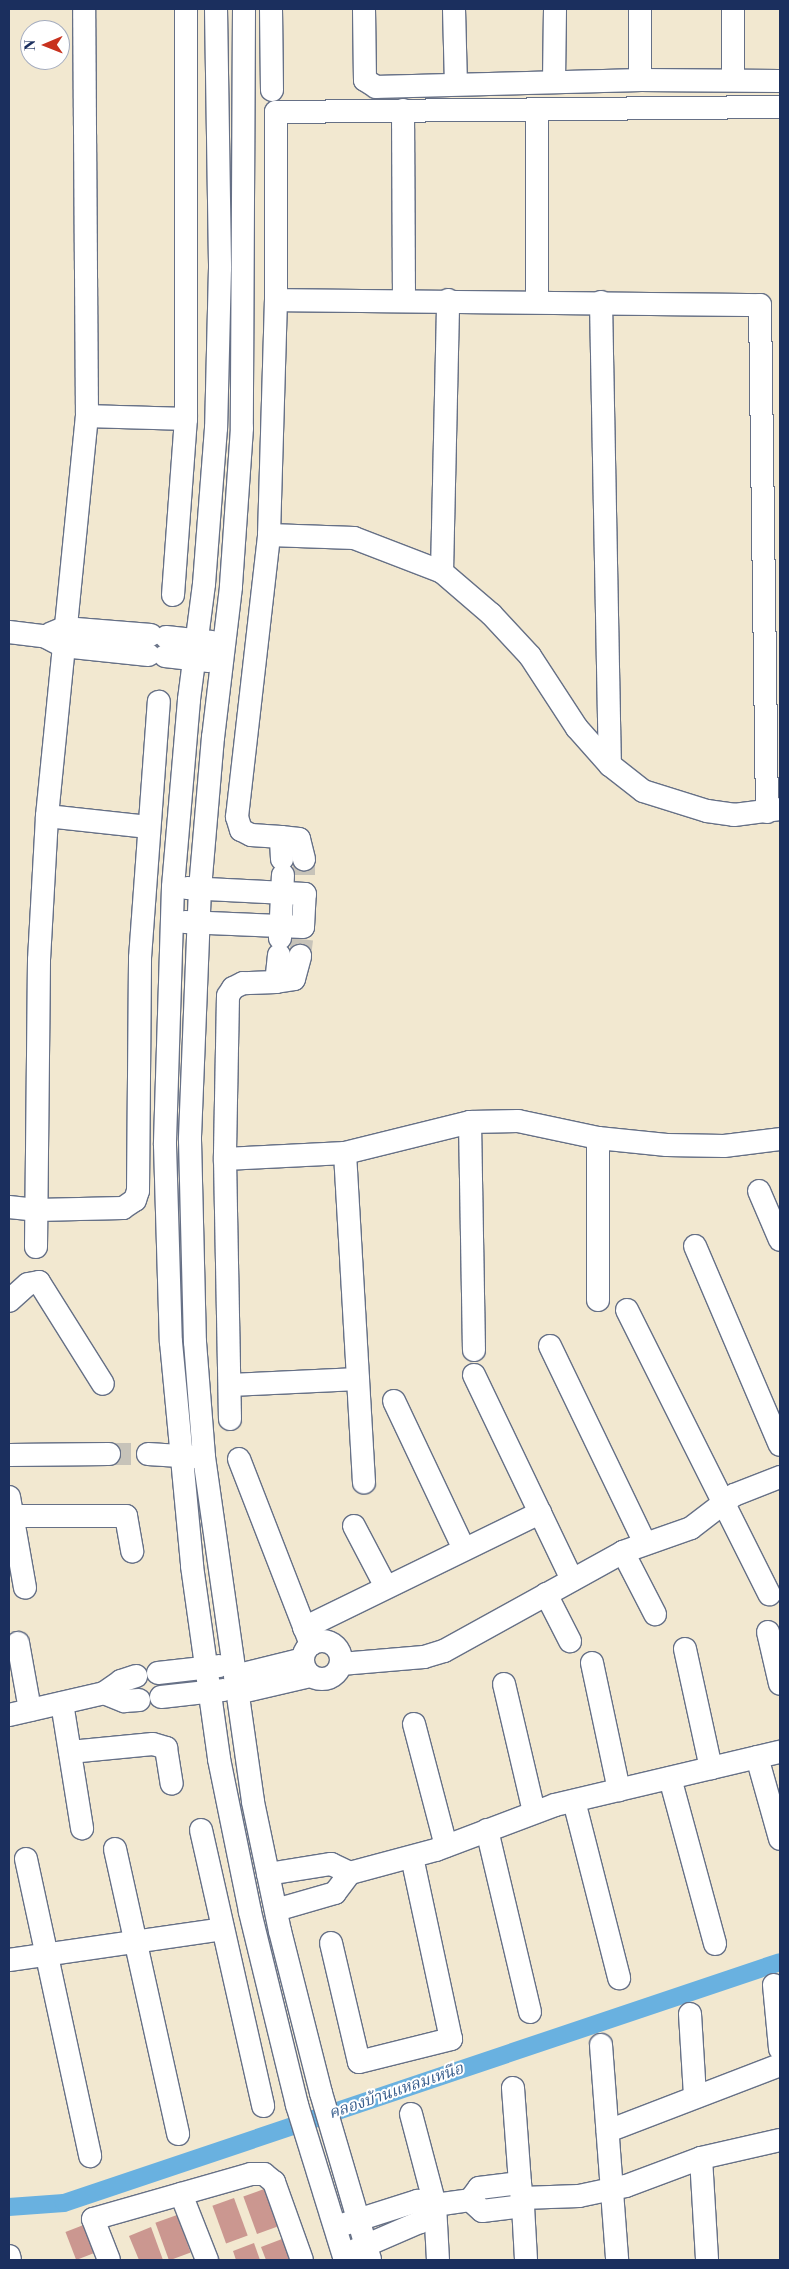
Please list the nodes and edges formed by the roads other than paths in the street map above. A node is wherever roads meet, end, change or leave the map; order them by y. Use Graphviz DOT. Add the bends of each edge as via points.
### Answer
graph roads {
  1 [pos="84,9"];
  2 [pos="186,9"];
  3 [pos="216,9"];
  4 [pos="244,9"];
  5 [pos="271,9"];
  6 [pos="364,9"];
  7 [pos="454,9"];
  8 [pos="555,9"];
  9 [pos="640,9"];
  10 [pos="733,9"];
  11 [pos="640,80"];
  12 [pos="733,80"];
  13 [pos="554,81"];
  14 [pos="780,81"];
  15 [pos="456,83"];
  16 [pos="272,90"];
  17 [pos="780,107"];
  18 [pos="537,109"];
  19 [pos="403,110"];
  20 [pos="218,138"];
  21 [pos="244,138"];
  22 [pos="276,300"];
  23 [pos="404,300"];
  24 [pos="448,300"];
  25 [pos="537,302"];
  26 [pos="601,302"];
  27 [pos="86,416"];
  28 [pos="186,419"];
  29 [pos="216,428"];
  30 [pos="242,428"];
  31 [pos="269,535"];
  32 [pos="442,572"];
  33 [pos="174,595"];
  34 [pos="9,632"];
  35 [pos="57,637"];
  36 [pos="195,649"];
  37 [pos="224,653"];
  38 [pos="159,702"];
  39 [pos="610,765"];
  40 [pos="774,811"];
  41 [pos="47,816"];
  42 [pos="148,827"];
  43 [pos="291,870"];
  44 [pos="173,887"];
  45 [pos="200,888"];
  46 [pos="172,921"];
  47 [pos="199,923"];
  48 [pos="291,940"];
  49 [pos="470,1122"];
  50 [pos="598,1138"];
  51 [pos="780,1139"];
  52 [pos="345,1153"];
  53 [pos="225,1159"];
  54 [pos="759,1191"];
  55 [pos="9,1207"];
  56 [pos="36,1210"];
  57 [pos="780,1240"];
  58 [pos="695,1246"];
  59 [pos="36,1247"];
  60 [pos="9,1300"];
  61 [pos="598,1300"];
  62 [pos="627,1310"];
  63 [pos="550,1346"];
  64 [pos="474,1350"];
  65 [pos="474,1375"];
  66 [pos="358,1378"];
  67 [pos="104,1384"];
  68 [pos="231,1384"];
  69 [pos="394,1401"];
  70 [pos="230,1419"];
  71 [pos="780,1445"];
  72 [pos="109,1454"];
  73 [pos="148,1454"];
  74 [pos="9,1455"];
  75 [pos="182,1455"];
  76 [pos="204,1457"];
  77 [pos="239,1459"];
  78 [pos="780,1477"];
  79 [pos="364,1482"];
  80 [pos="724,1503"];
  81 [pos="11,1507"];
  82 [pos="540,1513"];
  83 [pos="354,1526"];
  84 [pos="645,1543"];
  85 [pos="464,1549"];
  86 [pos="132,1551"];
  87 [pos="623,1552"];
  88 [pos="572,1580"];
  89 [pos="386,1586"];
  90 [pos="25,1588"];
  91 [pos="546,1594"];
  92 [pos="769,1594"];
  93 [pos="656,1614"];
  94 [pos="768,1632"];
  95 [pos="570,1641"];
  96 [pos="18,1643"];
  97 [pos="685,1649"];
  98 [pos="307,1652"];
  99 [pos="592,1663"];
  100 [pos="341,1664"];
  101 [pos="206,1667"];
  102 [pos="235,1680"];
  103 [pos="504,1684"];
  104 [pos="780,1684"];
  105 [pos="210,1692"];
  106 [pos="104,1693"];
  107 [pos="162,1697"];
  108 [pos="139,1700"];
  109 [pos="62,1703"];
  110 [pos="19,1713"];
  111 [pos="414,1724"];
  112 [pos="70,1752"];
  113 [pos="780,1752"];
  114 [pos="757,1757"];
  115 [pos="711,1768"];
  116 [pos="670,1778"];
  117 [pos="172,1784"];
  118 [pos="619,1790"];
  119 [pos="574,1801"];
  120 [pos="534,1812"];
  121 [pos="82,1828"];
  122 [pos="200,1830"];
  123 [pos="487,1830"];
  124 [pos="780,1839"];
  125 [pos="446,1846"];
  126 [pos="115,1850"];
  127 [pos="412,1857"];
  128 [pos="26,1859"];
  129 [pos="350,1873"];
  130 [pos="268,1874"];
  131 [pos="276,1910"];
  132 [pos="223,1929"];
  133 [pos="135,1941"];
  134 [pos="330,1943"];
  135 [pos="715,1944"];
  136 [pos="47,1954"];
  137 [pos="9,1960"];
  138 [pos="619,1978"];
  139 [pos="774,1985"];
  140 [pos="530,2012"];
  141 [pos="690,2014"];
  142 [pos="601,2045"];
  143 [pos="780,2048"];
  144 [pos="780,2065"];
  145 [pos="513,2088"];
  146 [pos="695,2096"];
  147 [pos="263,2106"];
  148 [pos="411,2114"];
  149 [pos="608,2131"];
  150 [pos="178,2134"];
  151 [pos="780,2140"];
  152 [pos="90,2156"];
  153 [pos="701,2158"];
  154 [pos="612,2189"];
  155 [pos="182,2194"];
  156 [pos="522,2195"];
  157 [pos="435,2205"];
  158 [pos="358,2219"];
  159 [pos="334,2228"];
  160 [pos="368,2253"];
  161 [pos="9,2256"];
  162 [pos="344,2258"];
  163 [pos="10,2260"];
  164 [pos="109,2260"];
  165 [pos="207,2260"];
  166 [pos="302,2260"];
  167 [pos="438,2260"];
  168 [pos="526,2260"];
  169 [pos="617,2260"];
  170 [pos="707,2260"];
  1 -- 27 [label="street"];
  2 -- 28 [label="street"];
  3 -- 20 [label="street"];
  4 -- 21 [label="street"];
  5 -- 16 [label="street"];
  6 -- 15 [label="street" via="364,73 368,85"];
  7 -- 15 [label="street"];
  8 -- 13 [label="street"];
  9 -- 11 [label="street"];
  10 -- 12 [label="street"];
  11 -- 12 [label="street"];
  11 -- 13 [label="street"];
  12 -- 14 [label="street"];
  13 -- 15 [label="street"];
  17 -- 18 [label="street"];
  18 -- 19 [label="street"];
  18 -- 25 [label="street"];
  19 -- 22 [label="street" via="276,112"];
  19 -- 23 [label="street"];
  20 -- 21 [label="street"];
  20 -- 29 [label="street" via="220,268"];
  21 -- 30 [label="street"];
  22 -- 23 [label="street"];
  22 -- 31 [label="street"];
  23 -- 24 [label="street"];
  24 -- 25 [label="street"];
  24 -- 32 [label="street"];
  25 -- 26 [label="street"];
  26 -- 39 [label="street"];
  26 -- 40 [label="street" via="760,305"];
  27 -- 28 [label="street"];
  27 -- 35 [label="street"];
  28 -- 33 [label="street"];
  29 -- 30 [label="street"];
  29 -- 36 [label="street" via="204,584"];
  30 -- 37 [label="street"];
  31 -- 32 [label="street" via="354,538"];
  31 -- 43 [label="street" via="237,817 241,830"];
  32 -- 39 [label="street" via="491,614 530,656 577,728"];
  34 -- 35 [label="street"];
  35 -- 36 [label="street"];
  35 -- 41 [label="street"];
  36 -- 37 [label="street"];
  36 -- 44 [label="street"];
  37 -- 45 [label="street"];
  38 -- 42 [label="street"];
  39 -- 40 [label="street" via="643,791 679,804 734,815"];
  41 -- 42 [label="street"];
  41 -- 56 [label="street" via="39,960"];
  42 -- 56 [label="street" via="140,958 138,1192 135,1200 123,1208"];
  43 -- 45 [label="street"];
  43 -- 48 [label="street"];
  44 -- 45 [label="street"];
  44 -- 46 [label="street"];
  45 -- 47 [label="street"];
  46 -- 47 [label="street"];
  46 -- 75 [label="street" via="165,1145 171,1342"];
  47 -- 48 [label="street"];
  47 -- 76 [label="street" via="190,1140 195,1342"];
  48 -- 53 [label="street" via="294,979 243,983 233,988 228,996"];
  49 -- 50 [label="street" via="518,1121"];
  49 -- 52 [label="street"];
  49 -- 64 [label="street"];
  50 -- 51 [label="street" via="667,1145 724,1146"];
  50 -- 61 [label="street"];
  52 -- 53 [label="street"];
  52 -- 66 [label="street"];
  53 -- 68 [label="street"];
  54 -- 57 [label="street"];
  55 -- 56 [label="street"];
  56 -- 59 [label="street"];
  58 -- 71 [label="street"];
  60 -- 67 [label="street" via="28,1284 39,1282"];
  62 -- 80 [label="street"];
  63 -- 84 [label="street"];
  65 -- 82 [label="street"];
  66 -- 68 [label="street"];
  66 -- 79 [label="street"];
  68 -- 70 [label="street"];
  69 -- 85 [label="street"];
  72 -- 74 [label="street"];
  73 -- 75 [label="street"];
  75 -- 76 [label="street"];
  75 -- 101 [label="street"];
  76 -- 102 [label="street"];
  77 -- 98 [label="street"];
  78 -- 80 [label="street" via="734,1495"];
  80 -- 84 [label="street" via="691,1528"];
  80 -- 92 [label="street"];
  81 -- 86 [label="street" via="126,1516"];
  81 -- 90 [label="street"];
  82 -- 85 [label="street"];
  82 -- 88 [label="street"];
  83 -- 89 [label="street"];
  84 -- 87 [label="street"];
  85 -- 89 [label="street"];
  87 -- 88 [label="street"];
  87 -- 93 [label="street"];
  88 -- 91 [label="street"];
  89 -- 98 [label="street"];
  91 -- 95 [label="street"];
  91 -- 100 [label="street" via="444,1651 424,1657"];
  94 -- 104 [label="street"];
  96 -- 110 [label="street"];
  97 -- 115 [label="street"];
  98 -- 100 [label="street" via="329,1678"];
  98 -- 100 [label="street" via="318,1641 330,1643 339,1652"];
  98 -- 102 [label="street"];
  99 -- 118 [label="street"];
  101 -- 102 [label="street"];
  101 -- 105 [label="street"];
  101 -- 106 [label="street" via="147,1674 121,1681"];
  102 -- 105 [label="street"];
  102 -- 130 [label="street" via="253,1802"];
  103 -- 120 [label="street"];
  105 -- 107 [label="street"];
  105 -- 159 [label="street" via="219,1759 250,1912 306,2141"];
  106 -- 108 [label="street" via="124,1701"];
  106 -- 109 [label="street"];
  109 -- 110 [label="street"];
  109 -- 112 [label="street"];
  111 -- 125 [label="street"];
  112 -- 117 [label="street" via="153,1744 166,1748"];
  112 -- 121 [label="street"];
  113 -- 114 [label="street"];
  114 -- 115 [label="street"];
  114 -- 124 [label="street"];
  115 -- 116 [label="street"];
  116 -- 118 [label="street"];
  116 -- 135 [label="street"];
  118 -- 119 [label="street"];
  119 -- 120 [label="street"];
  119 -- 138 [label="street"];
  120 -- 123 [label="street"];
  122 -- 132 [label="street"];
  123 -- 125 [label="street"];
  123 -- 140 [label="street"];
  125 -- 127 [label="street"];
  126 -- 133 [label="street"];
  127 -- 129 [label="street"];
  127 -- 134 [label="street" via="451,2038 359,2062"];
  128 -- 136 [label="street"];
  129 -- 130 [label="street" via="331,1864"];
  129 -- 131 [label="street" via="335,1893"];
  130 -- 131 [label="street"];
  131 -- 158 [label="street" via="321,2093"];
  132 -- 133 [label="street"];
  132 -- 147 [label="street"];
  133 -- 136 [label="street"];
  133 -- 150 [label="street"];
  136 -- 137 [label="street"];
  136 -- 152 [label="street"];
  139 -- 143 [label="street"];
  141 -- 146 [label="street"];
  142 -- 149 [label="street"];
  144 -- 146 [label="street"];
  145 -- 156 [label="street"];
  146 -- 149 [label="street"];
  148 -- 157 [label="street"];
  149 -- 154 [label="street"];
  151 -- 153 [label="street"];
  153 -- 154 [label="street"];
  153 -- 170 [label="street"];
  154 -- 156 [label="street" via="579,2196"];
  154 -- 169 [label="street"];
  155 -- 164 [label="street" via="93,2219"];
  155 -- 165 [label="street"];
  155 -- 166 [label="street" via="251,2174 264,2174 274,2182"];
  156 -- 157 [label="street" via="479,2188 470,2200"];
  156 -- 168 [label="street"];
  157 -- 158 [label="street" via="417,2201"];
  157 -- 160 [label="street" via="420,2222"];
  157 -- 167 [label="street"];
  158 -- 159 [label="street"];
  158 -- 160 [label="street"];
  159 -- 162 [label="street"];
  160 -- 162 [label="street"];
  161 -- 163 [label="street"];
}
